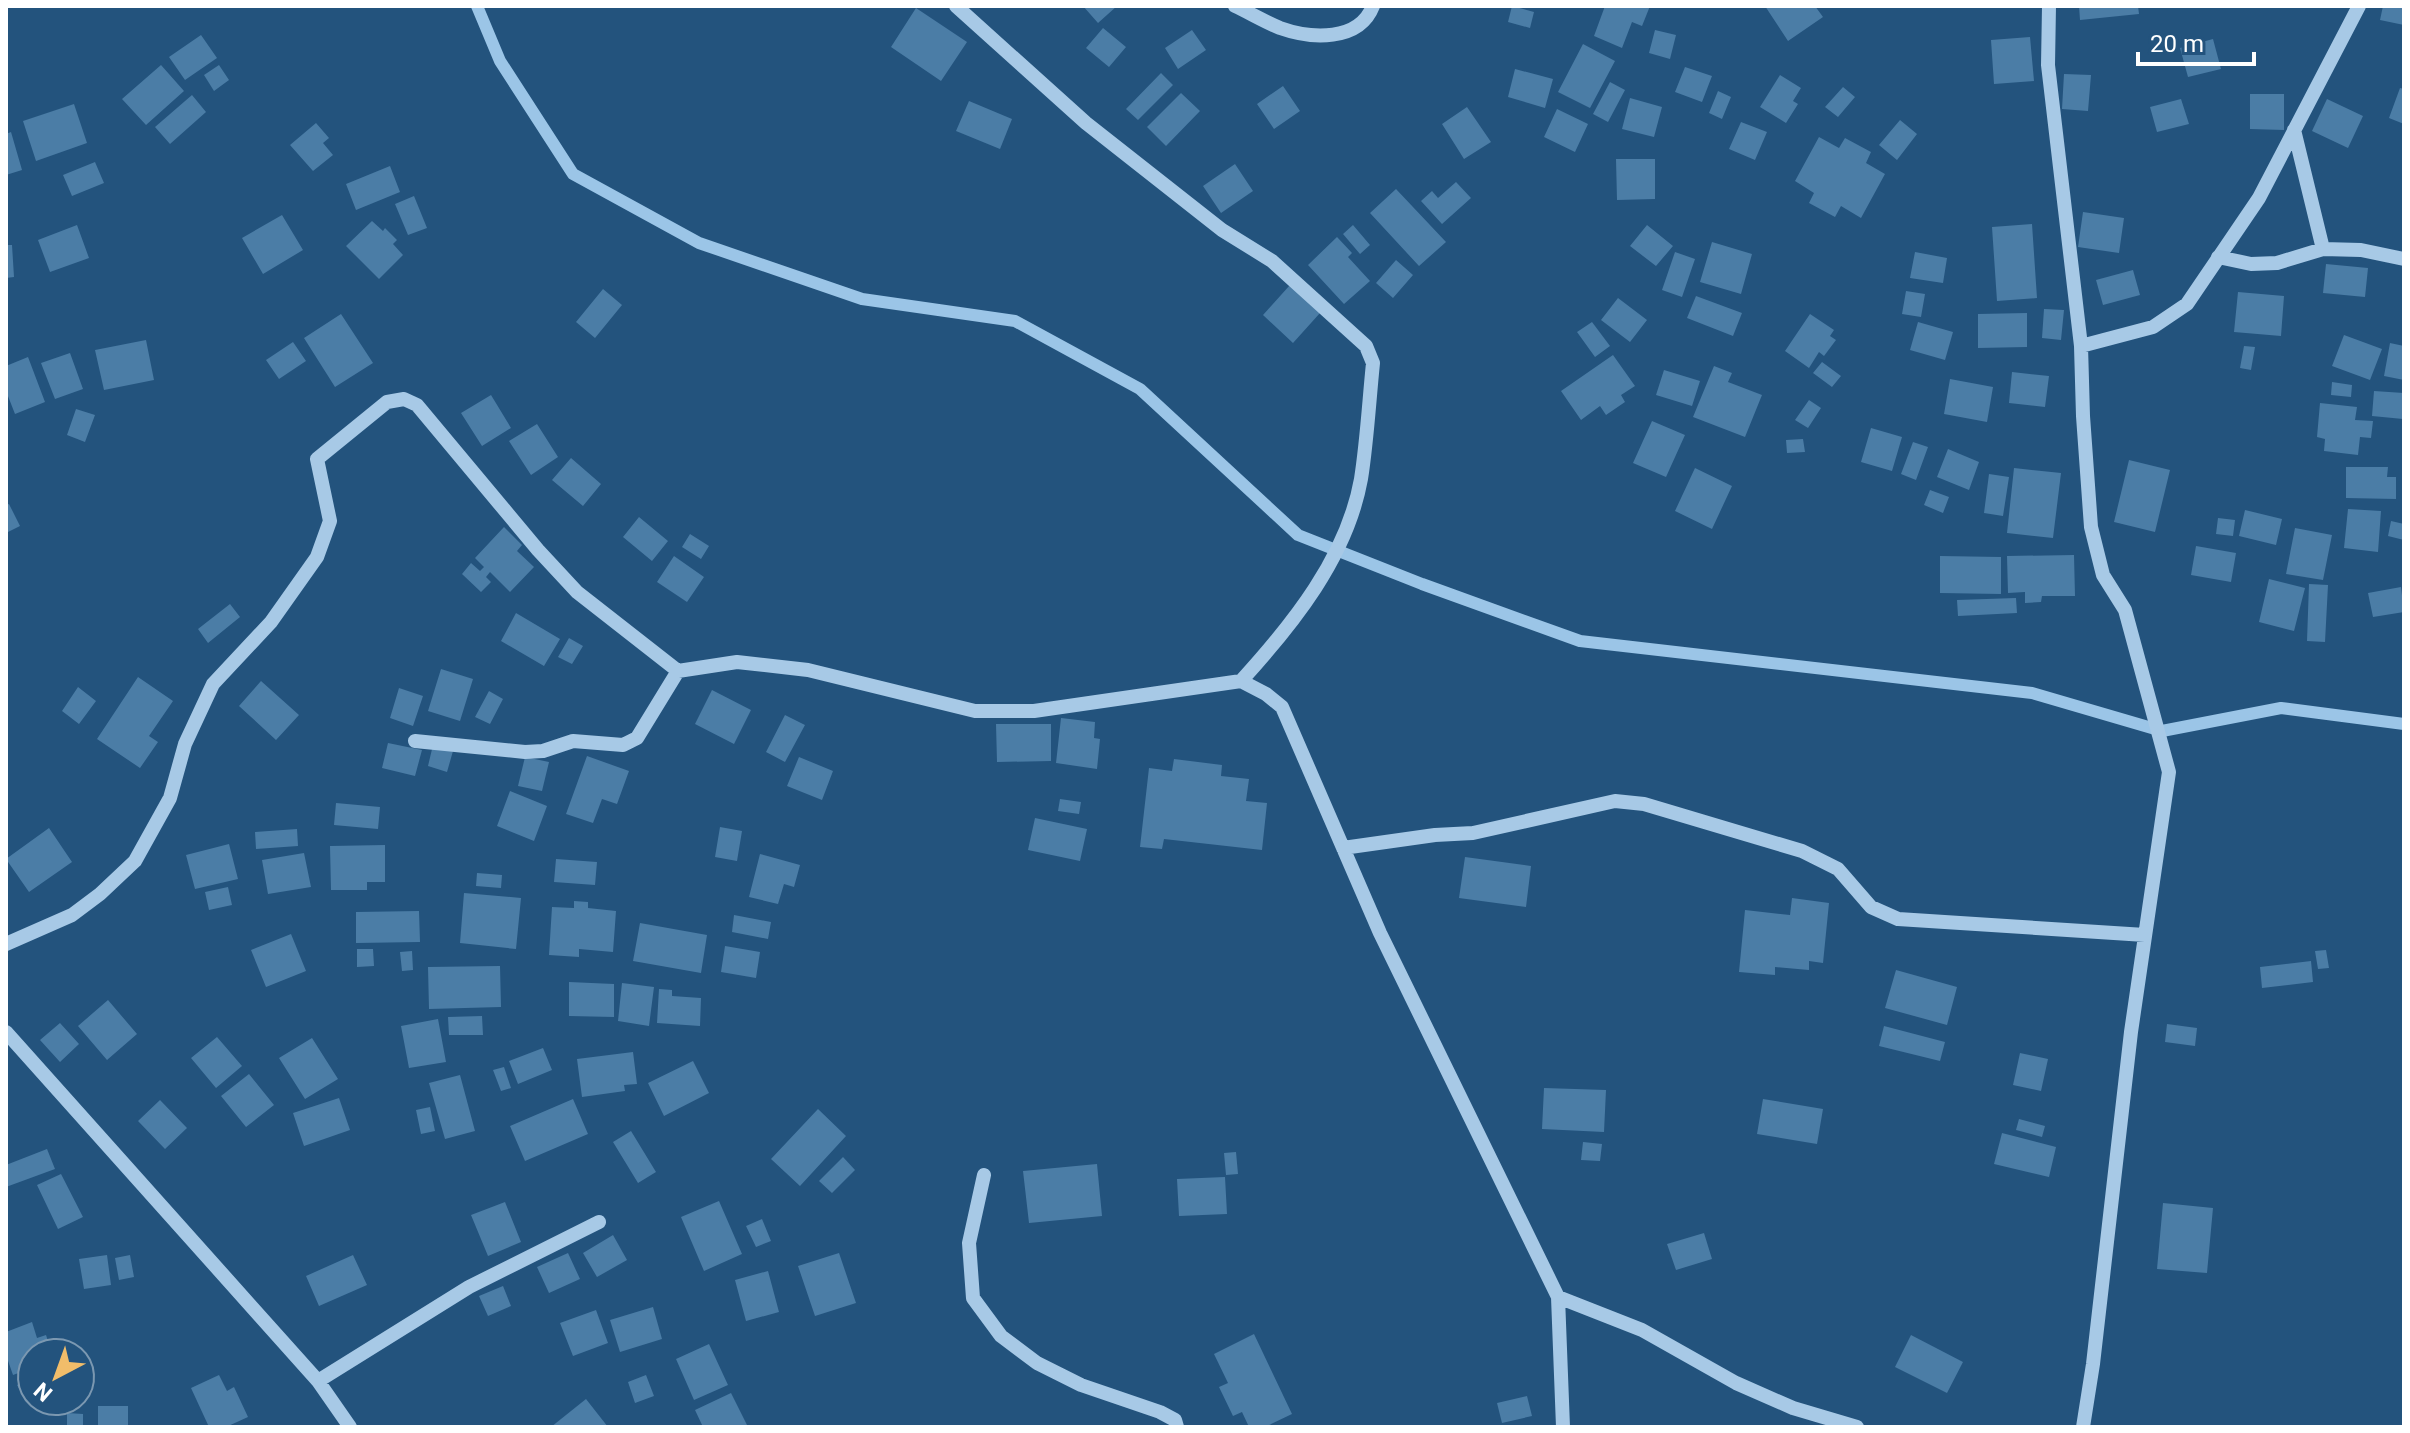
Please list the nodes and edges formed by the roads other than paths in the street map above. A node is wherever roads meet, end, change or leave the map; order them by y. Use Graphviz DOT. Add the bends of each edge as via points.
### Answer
graph roads {
  1 [pos="956,6"];
  2 [pos="1235,6"];
  3 [pos="1373,6"];
  4 [pos="2049,6"];
  5 [pos="2359,6"];
  6 [pos="2294,130"];
  7 [pos="2323,249"];
  8 [pos="2218,257"];
  9 [pos="2404,259"];
  10 [pos="2081,346"];
  11 [pos="678,671"];
  12 [pos="1241,681"];
  13 [pos="415,741"];
  14 [pos="1343,848"];
  15 [pos="2145,935"];
  16 [pos="6,944"];
  17 [pos="6,1032"];
  18 [pos="984,1175"];
  19 [pos="599,1222"];
  20 [pos="1558,1297"];
  21 [pos="318,1381"];
  22 [pos="343,1425"];
  23 [pos="1177,1427"];
  24 [pos="1563,1427"];
  25 [pos="1857,1427"];
  26 [pos="2083,1427"];
  1 -- 12 [label="street" via="1086,123 1222,230 1272,261 1371,355 1361,481 1346,530 1324,576"];
  2 -- 3 [label="street" via="1281,29 1321,36 1356,29"];
  4 -- 10 [label="street" via="2048,65"];
  5 -- 6 [label="street"];
  6 -- 7 [label="street"];
  6 -- 8 [label="street" via="2259,198"];
  7 -- 8 [label="street" via="2277,263"];
  7 -- 9 [label="street"];
  8 -- 10 [label="street" via="2187,304 2153,327"];
  10 -- 15 [label="street" via="2091,527 2103,575 2125,610 2169,772"];
  11 -- 12 [label="street" via="737,662 808,670 975,711 1034,711"];
  11 -- 13 [label="street" via="637,738 623,745 573,741 525,752"];
  11 -- 16 [label="street" via="577,592 417,405 404,399 387,402 317,459 330,521 317,557 271,622 213,684 185,744 170,798 135,861 72,915"];
  12 -- 14 [label="street" via="1282,707"];
  14 -- 15 [label="street" via="1473,833 1615,801 1644,804 1802,851 1838,869 1871,907 1898,919"];
  14 -- 20 [label="street"];
  15 -- 26 [label="street"];
  17 -- 21 [label="street"];
  18 -- 23 [label="street" via="969,1243 973,1298 1001,1336 1048,1369 1160,1412"];
  19 -- 21 [label="street" via="469,1287"];
  20 -- 24 [label="street"];
  20 -- 25 [label="street" via="1642,1330 1765,1396"];
  21 -- 22 [label="street"];
}
